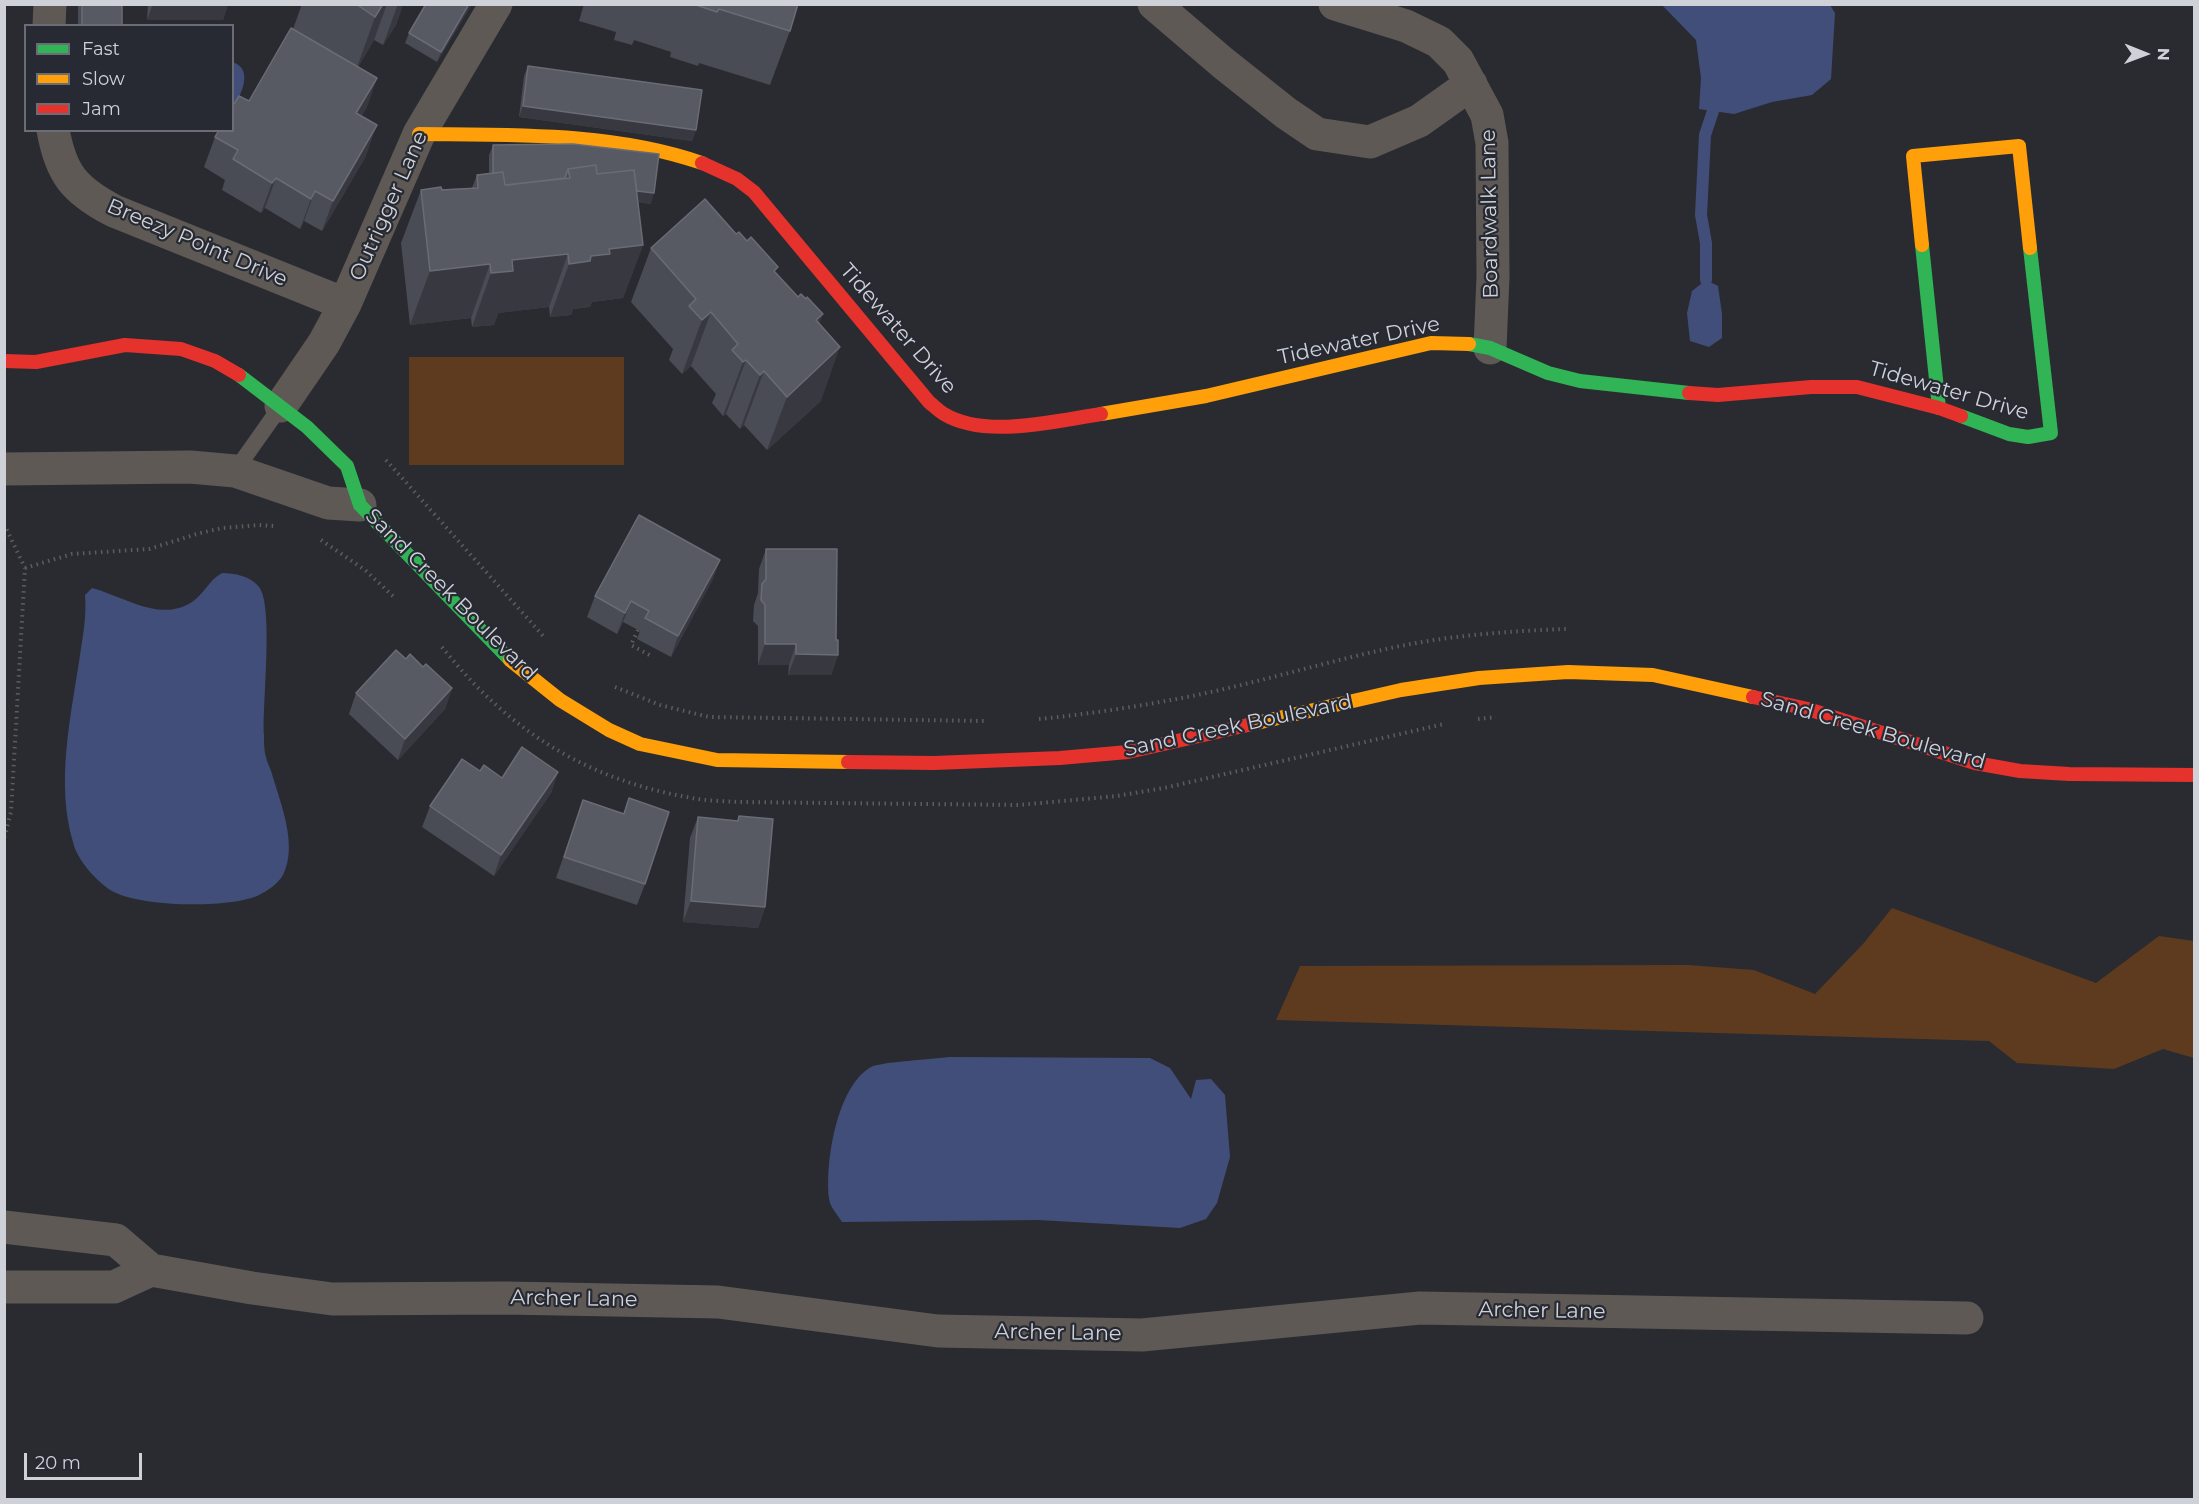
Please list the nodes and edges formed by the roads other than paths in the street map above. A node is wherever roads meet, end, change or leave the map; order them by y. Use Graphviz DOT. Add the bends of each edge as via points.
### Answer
graph roads {
  1 [pos="50,4"];
  2 [pos="496,4"];
  3 [pos="1154,4"];
  4 [pos="1335,4"];
  5 [pos="50,24"];
  6 [pos="1471,84"];
  7 [pos="53,132"];
  8 [pos="419,134"];
  9 [pos="345,304"];
  10 [pos="1490,348"];
  11 [pos="4,361"];
  12 [pos="281,406"];
  13 [pos="1939,408"];
  14 [pos="4,469"];
  15 [pos="235,471"];
  16 [pos="360,505"];
  17 [pos="2194,775"];
  18 [pos="4,1227"];
  19 [pos="151,1270"];
  20 [pos="4,1287"];
  21 [pos="1967,1318"];
  1 -- 5 [label="street"];
  2 -- 8 [label="street, Outrigger Lane"];
  3 -- 6 [label="street" via="1317,134 1370,142 1419,121"];
  4 -- 6 [label="street, Boardwalk Lane" via="1406,26 1439,42 1458,61"];
  6 -- 10 [label="street, Boardwalk Lane" via="1487,116 1492,143"];
  7 -- 9 [label="street, Breezy Point Drive" via="58,156 68,177 92,199"];
  8 -- 9 [label="street, Outrigger Lane"];
  8 -- 10 [label="street, Tidewater Drive" via="560,136 643,147 690,158 724,172 765,205 929,402 963,422 1005,428 1137,409 1431,344 1462,343"];
  9 -- 12 [label="street, Outrigger Lane"];
  10 -- 13 [label="street, Tidewater Drive" via="1548,373 1580,381 1718,394 1857,387"];
  11 -- 12 [label="street, Sand Creek Boulevard" via="36,362 125,345 181,349 215,361"];
  12 -- 15 [label="lane"];
  12 -- 16 [label="street, Sand Creek Boulevard" via="347,466"];
  13 -- 13 [label="street, Tidewater Drive" via="1913,156 2019,146 2051,433 2028,437 2009,434"];
  14 -- 15 [label="street, Sand Creek Boulevard" via="190,467"];
  15 -- 16 [label="street, Sand Creek Boulevard" via="328,502"];
  16 -- 17 [label="street, Sand Creek Boulevard" via="512,662 560,700 640,744 717,760 934,763 1128,752 1401,690 1479,678 1568,672 1653,675 1808,709 1975,763 2020,771"];
  18 -- 19 [label="street" via="116,1240"];
  19 -- 20 [label="street" via="114,1287"];
  19 -- 21 [label="street, Archer Lane" via="332,1299 718,1302 938,1331 1142,1335 1420,1308"];
}
